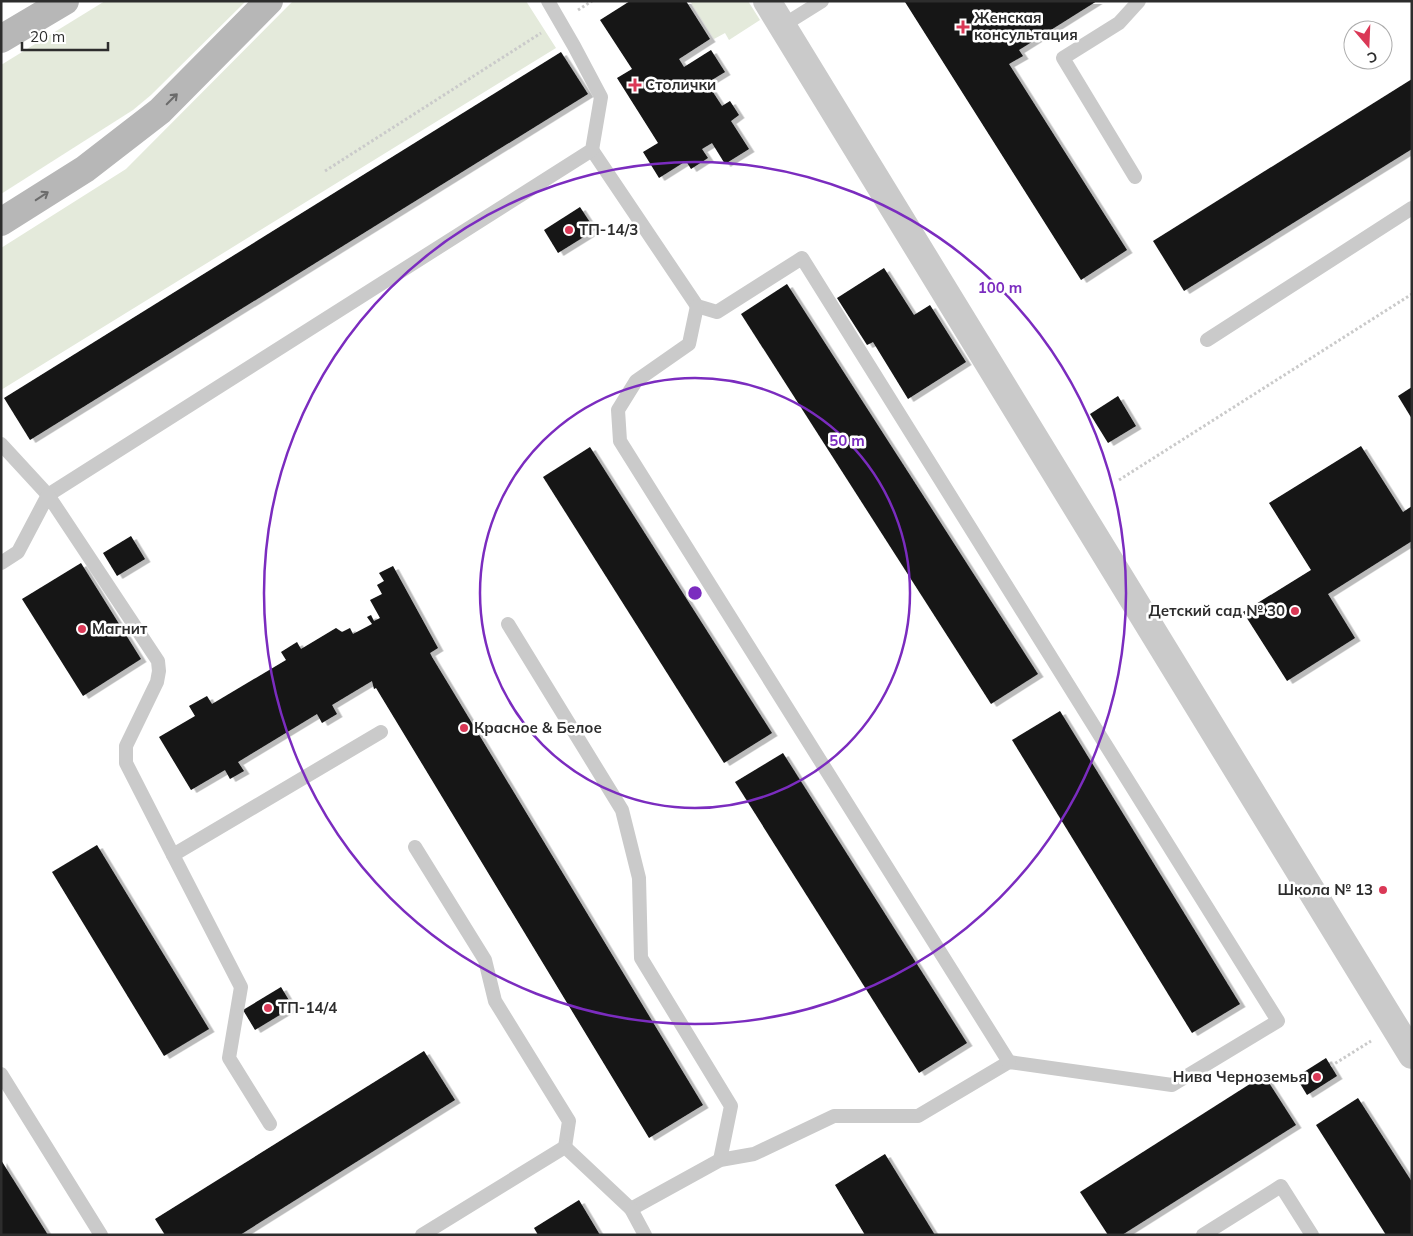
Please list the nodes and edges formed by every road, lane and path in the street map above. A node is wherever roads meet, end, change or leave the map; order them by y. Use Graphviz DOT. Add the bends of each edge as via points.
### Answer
graph roads {
  1 [pos="65,1"];
  2 [pos="269,1"];
  3 [pos="548,1"];
  4 [pos="592,1"];
  5 [pos="767,1"];
  6 [pos="822,1"];
  7 [pos="1139,1"];
  8 [pos="560,21"];
  9 [pos="782,26"];
  10 [pos="1,39"];
  11 [pos="592,150"];
  12 [pos="325,171"];
  13 [pos="1135,177"];
  14 [pos="1412,208"];
  15 [pos="1,222"];
  16 [pos="1412,294"];
  17 [pos="697,306"];
  18 [pos="1207,340"];
  19 [pos="1,444"];
  20 [pos="1119,480"];
  21 [pos="48,495"];
  22 [pos="1,563"];
  23 [pos="508,624"];
  24 [pos="382,732"];
  25 [pos="416,847"];
  26 [pos="173,855"];
  27 [pos="1394,1026"];
  28 [pos="1412,1055"];
  29 [pos="1009,1062"];
  30 [pos="1331,1066"];
  31 [pos="1,1074"];
  32 [pos="270,1124"];
  33 [pos="565,1147"];
  34 [pos="720,1160"];
  35 [pos="631,1209"];
  36 [pos="101,1235"];
  37 [pos="422,1235"];
  38 [pos="645,1235"];
  39 [pos="1203,1235"];
  40 [pos="1312,1235"];
  1 -- 10 [label="main road"];
  15 -- 2 [label="main road, one-way" via="85,169 160,112"];
  3 -- 8 [label="lane"];
  4 -- 8 [label="path"];
  5 -- 9 [label="street"];
  6 -- 9 [label="lane"];
  7 -- 13 [label="lane" via="1119,23 1063,58"];
  8 -- 11 [label="lane" via="601,98"];
  8 -- 12 [label="path"];
  9 -- 27 [label="street"];
  11 -- 17 [label="lane"];
  11 -- 21 [label="lane"];
  14 -- 18 [label="lane"];
  16 -- 20 [label="path"];
  17 -- 29 [label="lane" via="689,344 636,381 618,410 620,441"];
  17 -- 29 [label="lane" via="717,312 802,258 1278,1021 1172,1085"];
  19 -- 21 [label="lane"];
  21 -- 22 [label="lane" via="18,552"];
  21 -- 26 [label="lane" via="158,661 157,682 124,753 126,763"];
  23 -- 34 [label="lane" via="622,810 639,878 641,958 731,1106"];
  24 -- 26 [label="lane"];
  25 -- 33 [label="lane" via="485,960 495,1001 569,1121"];
  26 -- 32 [label="lane" via="241,987 229,1058"];
  27 -- 28 [label="street"];
  27 -- 30 [label="path"];
  29 -- 34 [label="lane" via="918,1116 834,1116 754,1154"];
  31 -- 36 [label="lane"];
  33 -- 35 [label="lane"];
  33 -- 37 [label="lane"];
  34 -- 35 [label="lane"];
  35 -- 38 [label="lane"];
  39 -- 40 [label="lane" via="1280,1186"];
}
